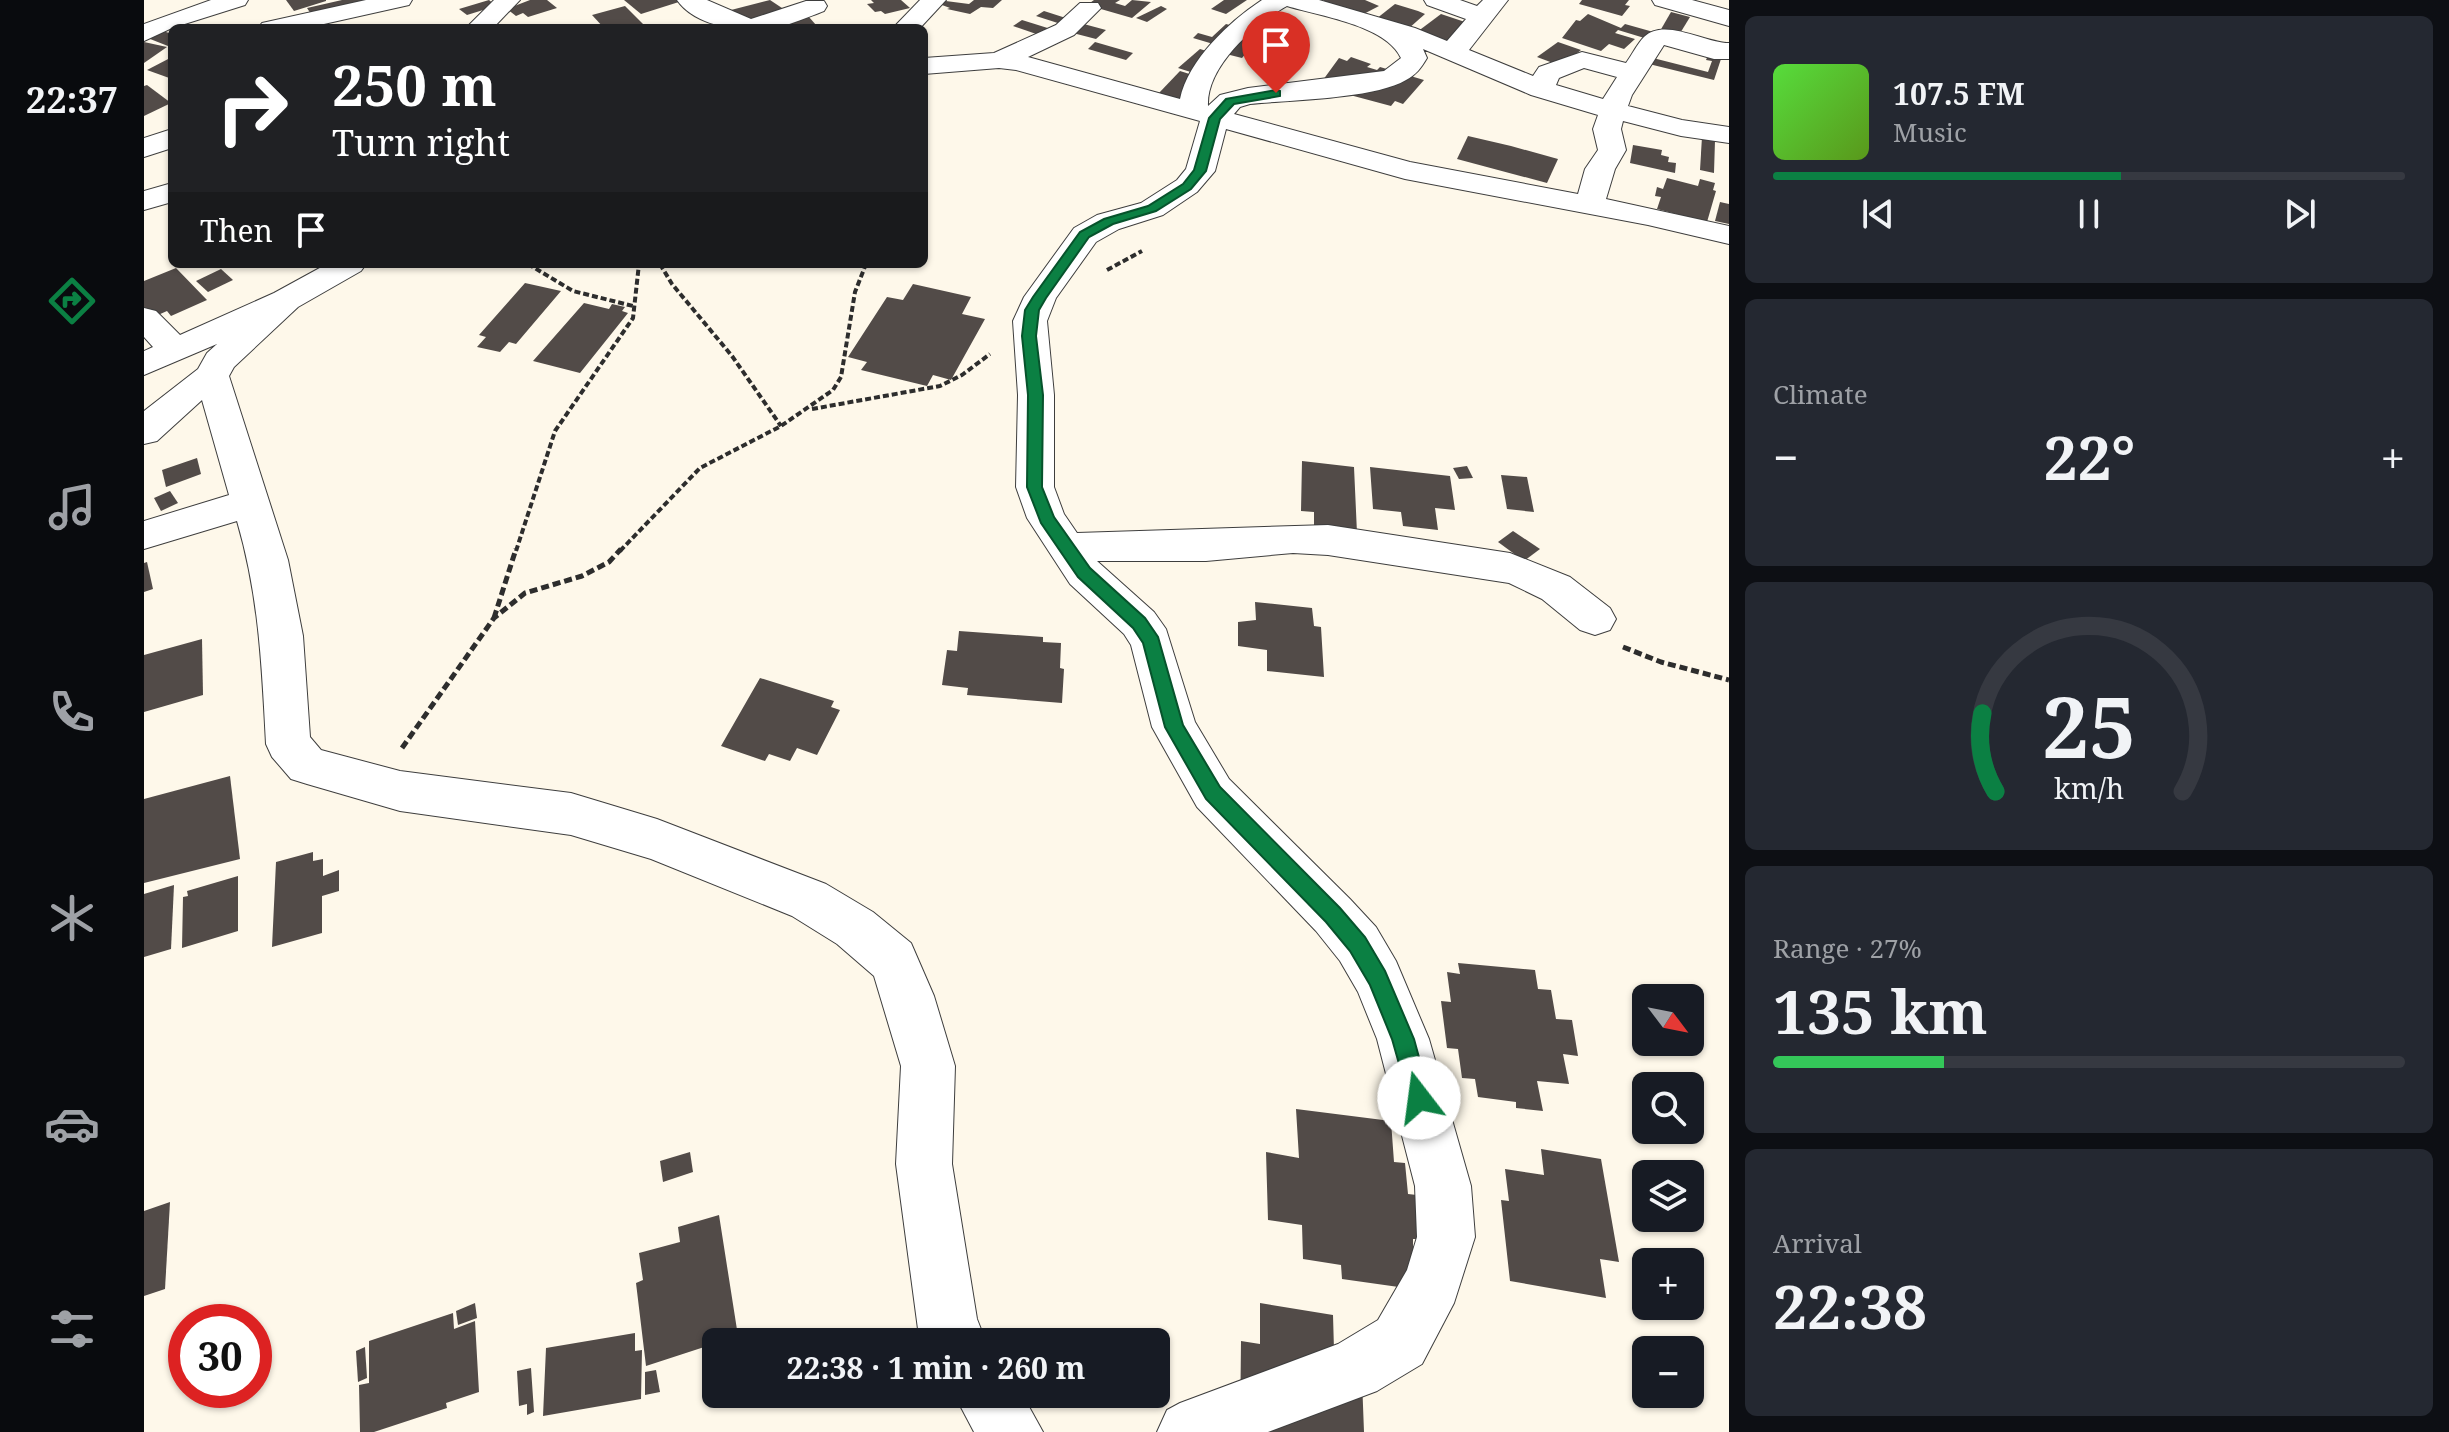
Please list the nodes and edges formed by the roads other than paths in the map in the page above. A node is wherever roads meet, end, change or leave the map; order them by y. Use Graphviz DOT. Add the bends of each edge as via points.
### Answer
graph roads {
  1 [pos="402,0"];
  2 [pos="508,0"];
  3 [pos="689,0"];
  4 [pos="934,0"];
  5 [pos="1280,0"];
  6 [pos="1664,0"];
  7 [pos="229,1"];
  8 [pos="1306,2"];
  9 [pos="1441,2"];
  10 [pos="1089,8"];
  11 [pos="1489,8"];
  12 [pos="818,11"];
  13 [pos="1729,18"];
  14 [pos="1389,21"];
  15 [pos="1639,22"];
  16 [pos="240,24"];
  17 [pos="290,24"];
  18 [pos="383,24"];
  19 [pos="483,24"];
  20 [pos="740,24"];
  21 [pos="766,24"];
  22 [pos="910,24"];
  23 [pos="147,28"];
  24 [pos="1664,36"];
  25 [pos="1729,51"];
  26 [pos="1455,52"];
  27 [pos="999,60"];
  28 [pos="928,66"];
  29 [pos="1635,73"];
  30 [pos="1541,89"];
  31 [pos="1615,112"];
  32 [pos="1204,115"];
  33 [pos="1729,135"];
  34 [pos="168,139"];
  35 [pos="144,148"];
  36 [pos="1460,184"];
  37 [pos="168,193"];
  38 [pos="144,201"];
  39 [pos="1590,204"];
  40 [pos="1498,214"];
  41 [pos="1729,235"];
  42 [pos="343,268"];
  43 [pos="286,300"];
  44 [pos="144,318"];
  45 [pos="186,358"];
  46 [pos="144,432"];
  47 [pos="250,503"];
  48 [pos="144,535"];
  49 [pos="1067,548"];
  50 [pos="1595,619"];
  51 [pos="948,1328"];
  52 [pos="995,1408"];
  53 [pos="1011,1432"];
  54 [pos="1189,1432"];
  1 -- 17 [label="street"];
  1 -- 18 [label="street"];
  2 -- 19 [label="street"];
  3 -- 20 [label="street"];
  4 -- 22 [label="street"];
  5 -- 32 [label="street" via="1252,17 1212,65 1193,97"];
  6 -- 13 [label="street"];
  7 -- 16 [label="street"];
  7 -- 23 [label="street"];
  8 -- 14 [label="street"];
  9 -- 11 [label="street"];
  9 -- 14 [label="street"];
  10 -- 27 [label="street" via="1065,30"];
  11 -- 26 [label="street"];
  12 -- 21 [label="street"];
  14 -- 26 [label="street"];
  14 -- 32 [label="street" via="1414,58 1393,77 1248,96"];
  15 -- 24 [label="street"];
  24 -- 25 [label="street"];
  24 -- 29 [label="street" via="1645,52"];
  26 -- 30 [label="street"];
  27 -- 28 [label="street"];
  27 -- 32 [label="street"];
  29 -- 30 [label="street" via="1582,60 1548,73"];
  29 -- 31 [label="street" via="1618,95"];
  30 -- 31 [label="street"];
  31 -- 33 [label="street"];
  31 -- 39 [label="street" via="1607,129 1612,150"];
  32 -- 36 [label="street"];
  32 -- 49 [label="street" via="1200,171 1187,186 1152,209 1085,235 1032,310 1035,487 1046,518"];
  34 -- 35 [label="street"];
  36 -- 39 [label="street"];
  36 -- 40 [label="street"];
  37 -- 38 [label="street"];
  39 -- 41 [label="street"];
  42 -- 43 [label="street"];
  43 -- 45 [label="street"];
  43 -- 45 [label="street"];
  44 -- 45 [label="street"];
  45 -- 46 [label="street" via="178,400"];
  45 -- 47 [label="street"];
  47 -- 48 [label="street"];
  47 -- 51 [label="street" via="268,560 282,636 288,744 307,765 400,791 547,809 657,840 809,900 893,960 928,1066 924,1164"];
  49 -- 50 [label="street" via="1328,540 1469,559 1537,575"];
  49 -- 54 [label="street" via="1084,573 1139,623 1151,641 1174,727 1213,793 1358,944 1403,1039 1443,1186 1442,1252 1433,1282 1400,1342 1355,1369"];
  52 -- 53 [label="street"];
}
